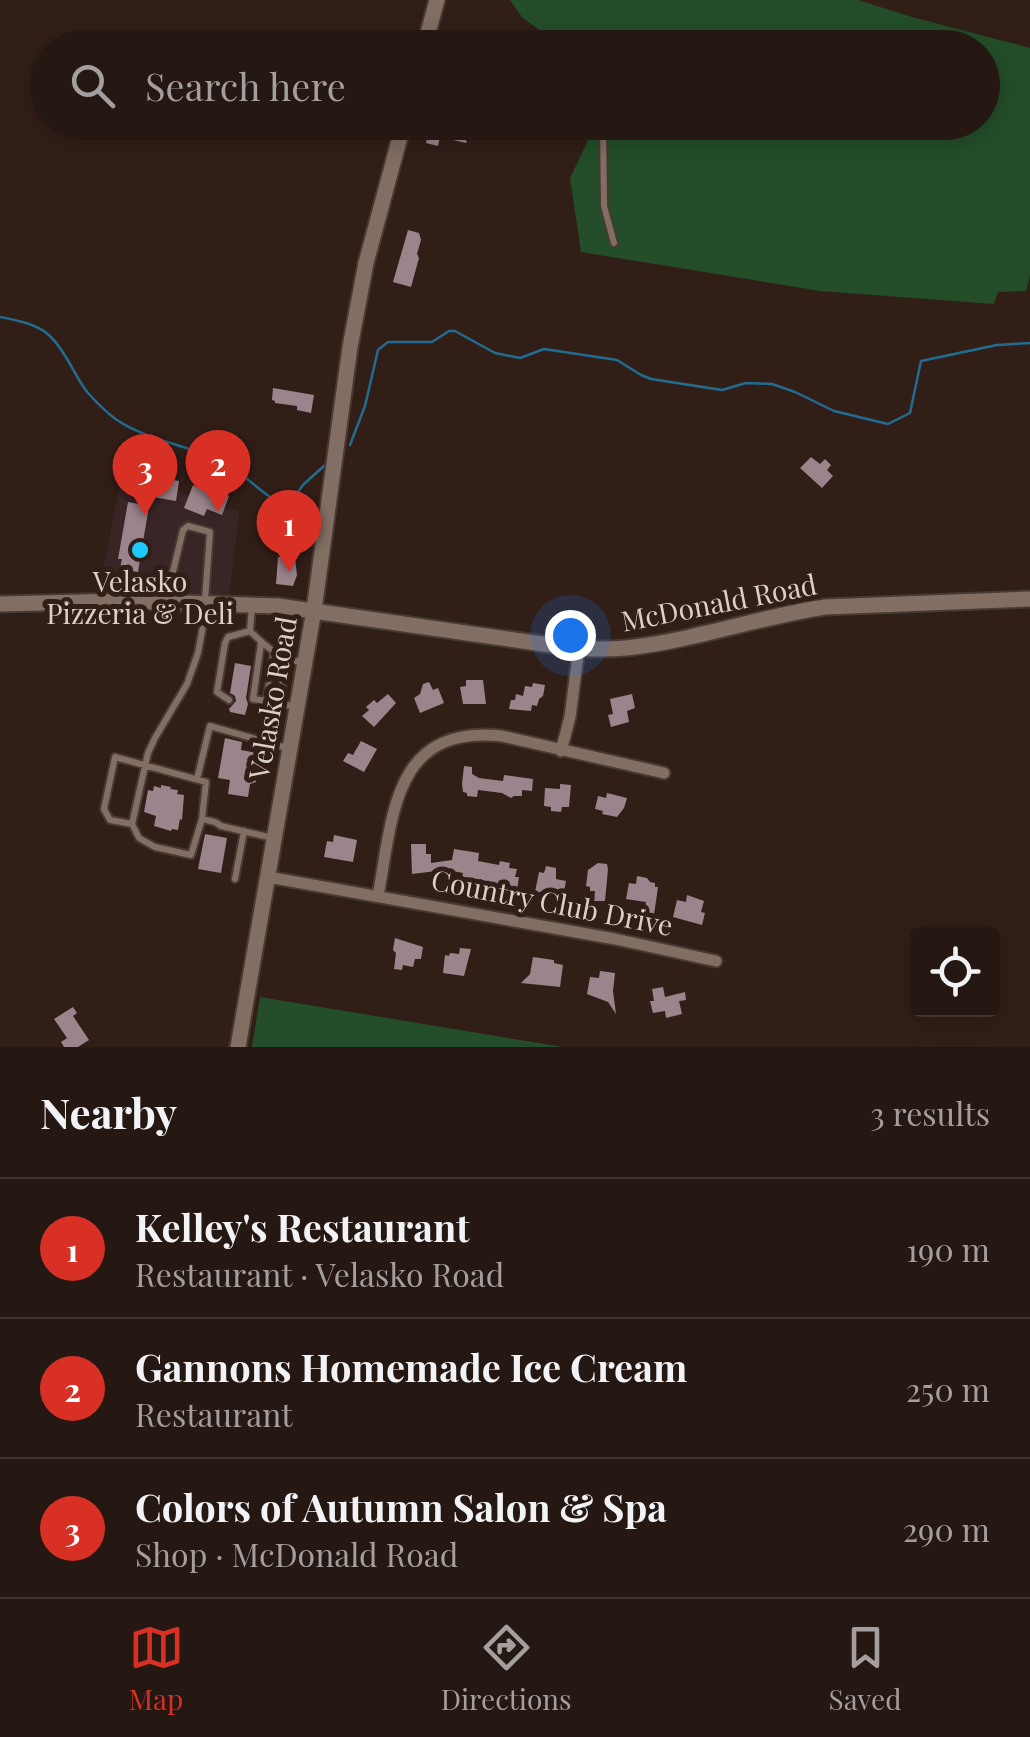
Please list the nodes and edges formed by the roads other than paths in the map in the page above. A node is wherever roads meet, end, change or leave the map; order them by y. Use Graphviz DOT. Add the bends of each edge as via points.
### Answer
graph roads {
  1 [pos="437,0"];
  2 [pos="429,30"];
  3 [pos="399,140"];
  4 [pos="603,140"];
  5 [pos="614,243"];
  6 [pos="1030,599"];
  7 [pos="166,603"];
  8 [pos="0,604"];
  9 [pos="205,604"];
  10 [pos="252,605"];
  11 [pos="314,610"];
  12 [pos="250,631"];
  13 [pos="261,641"];
  14 [pos="579,648"];
  15 [pos="274,652"];
  16 [pos="286,660"];
  17 [pos="305,662"];
  18 [pos="271,671"];
  19 [pos="269,684"];
  20 [pos="229,700"];
  21 [pos="266,700"];
  22 [pos="280,703"];
  23 [pos="297,707"];
  24 [pos="290,748"];
  25 [pos="562,750"];
  26 [pos="145,765"];
  27 [pos="664,772"];
  28 [pos="198,779"];
  29 [pos="202,819"];
  30 [pos="132,824"];
  31 [pos="244,831"];
  32 [pos="275,838"];
  33 [pos="268,877"];
  34 [pos="235,879"];
  35 [pos="378,896"];
  36 [pos="716,961"];
  37 [pos="238,1047"];
  1 -- 2 [label="street"];
  3 -- 11 [label="street, Velasko Road" via="350,347"];
  4 -- 5 [label="lane" via="604,206"];
  6 -- 14 [label="street, McDonald Road" via="825,606 650,644"];
  7 -- 8 [label="street, McDonald Road"];
  7 -- 9 [label="street, McDonald Road"];
  7 -- 9 [label="lane" via="188,526 211,536"];
  9 -- 10 [label="street, McDonald Road"];
  9 -- 26 [label="lane" via="187,684"];
  10 -- 11 [label="street, McDonald Road"];
  10 -- 12 [label="lane"];
  11 -- 14 [label="street, McDonald Road"];
  11 -- 17 [label="street, Velasko Road"];
  12 -- 13 [label="lane"];
  12 -- 20 [label="lane" via="225,643 217,692"];
  13 -- 15 [label="lane"];
  13 -- 21 [label="lane" via="251,701"];
  14 -- 25 [label="street"];
  15 -- 16 [label="lane"];
  15 -- 18 [label="lane"];
  16 -- 17 [label="lane"];
  16 -- 22 [label="lane"];
  17 -- 23 [label="street, Velasko Road"];
  19 -- 21 [label="lane"];
  21 -- 22 [label="lane"];
  22 -- 23 [label="lane"];
  23 -- 24 [label="street, Velasko Road"];
  24 -- 28 [label="lane" via="210,726"];
  24 -- 32 [label="street, Velasko Road"];
  25 -- 27 [label="street"];
  25 -- 35 [label="street" via="482,734 430,750 397,797"];
  26 -- 28 [label="lane"];
  26 -- 30 [label="lane"];
  26 -- 30 [label="lane" via="115,756 104,808 110,820"];
  28 -- 29 [label="lane" via="206,782"];
  29 -- 30 [label="lane" via="191,855 155,847 138,838"];
  29 -- 31 [label="lane"];
  31 -- 32 [label="lane"];
  31 -- 34 [label="lane"];
  32 -- 33 [label="street, Velasko Road"];
  33 -- 35 [label="street, Country Club Drive"];
  33 -- 37 [label="street, Velasko Road"];
  35 -- 36 [label="street, Country Club Drive"];
}
